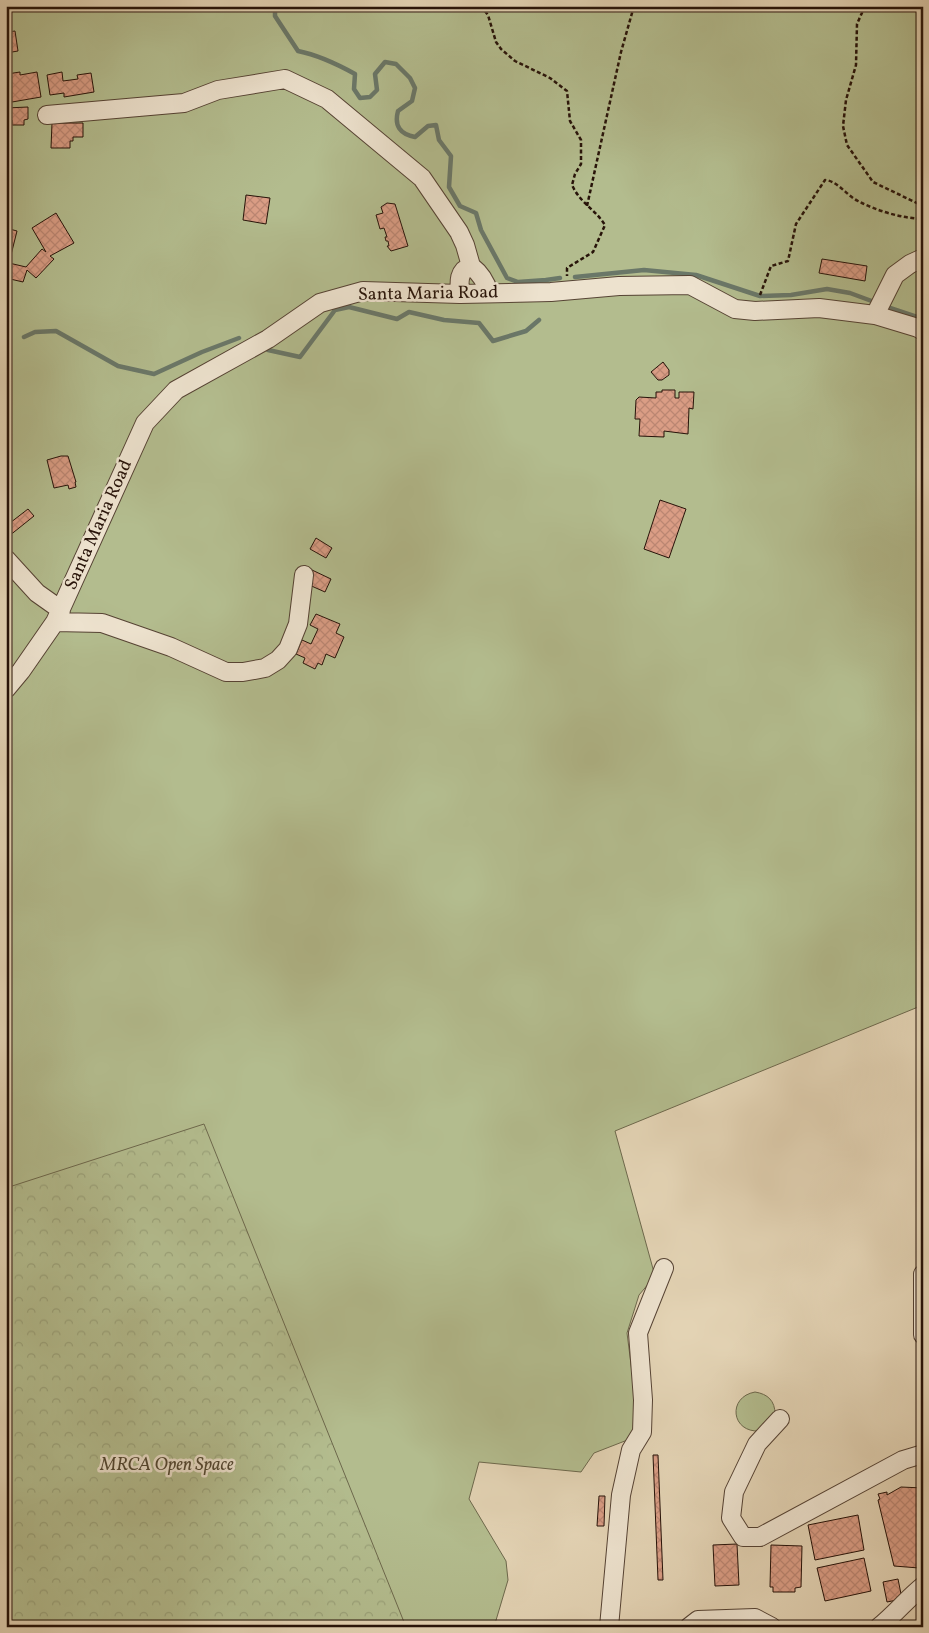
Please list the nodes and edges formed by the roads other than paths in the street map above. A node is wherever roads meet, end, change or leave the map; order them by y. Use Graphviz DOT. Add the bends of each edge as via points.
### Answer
graph roads {
  1 [pos="48,116"];
  2 [pos="923,258"];
  3 [pos="471,266"];
  4 [pos="489,293"];
  5 [pos="460,294"];
  6 [pos="878,309"];
  7 [pos="923,331"];
  8 [pos="6,559"];
  9 [pos="304,575"];
  10 [pos="58,616"];
  11 [pos="7,688"];
  12 [pos="664,1268"];
  13 [pos="923,1274"];
  14 [pos="923,1335"];
  15 [pos="780,1419"];
  16 [pos="923,1454"];
  17 [pos="923,1586"];
  18 [pos="609,1627"];
  19 [pos="688,1627"];
  20 [pos="772,1627"];
  21 [pos="879,1627"];
  1 -- 3 [label="street" via="184,103 218,90 285,79 327,99 422,178 466,244"];
  2 -- 6 [label="street" via="895,275"];
  3 -- 4 [label="street" via="485,282"];
  3 -- 5 [label="street" via="463,270 458,281"];
  4 -- 5 [label="street, Santa Maria Road"];
  4 -- 6 [label="street, Santa Maria Road" via="690,285 735,309"];
  5 -- 10 [label="street, Santa Maria Road" via="363,291 320,304 268,339 176,390 145,423"];
  6 -- 7 [label="street, Santa Maria Road"];
  8 -- 10 [label="street"];
  9 -- 10 [label="street" via="298,624 288,649 265,668 243,672 226,672 102,623"];
  10 -- 11 [label="street, Santa Maria Road"];
  12 -- 18 [label="street" via="638,1333 644,1400 642,1432 631,1450 620,1495"];
  13 -- 14 [label="street"];
  15 -- 16 [label="street" via="757,1444 734,1492 731,1518 743,1537 760,1537 904,1460"];
  17 -- 21 [label="street"];
  19 -- 20 [label="street" via="698,1620 755,1618"];
}
